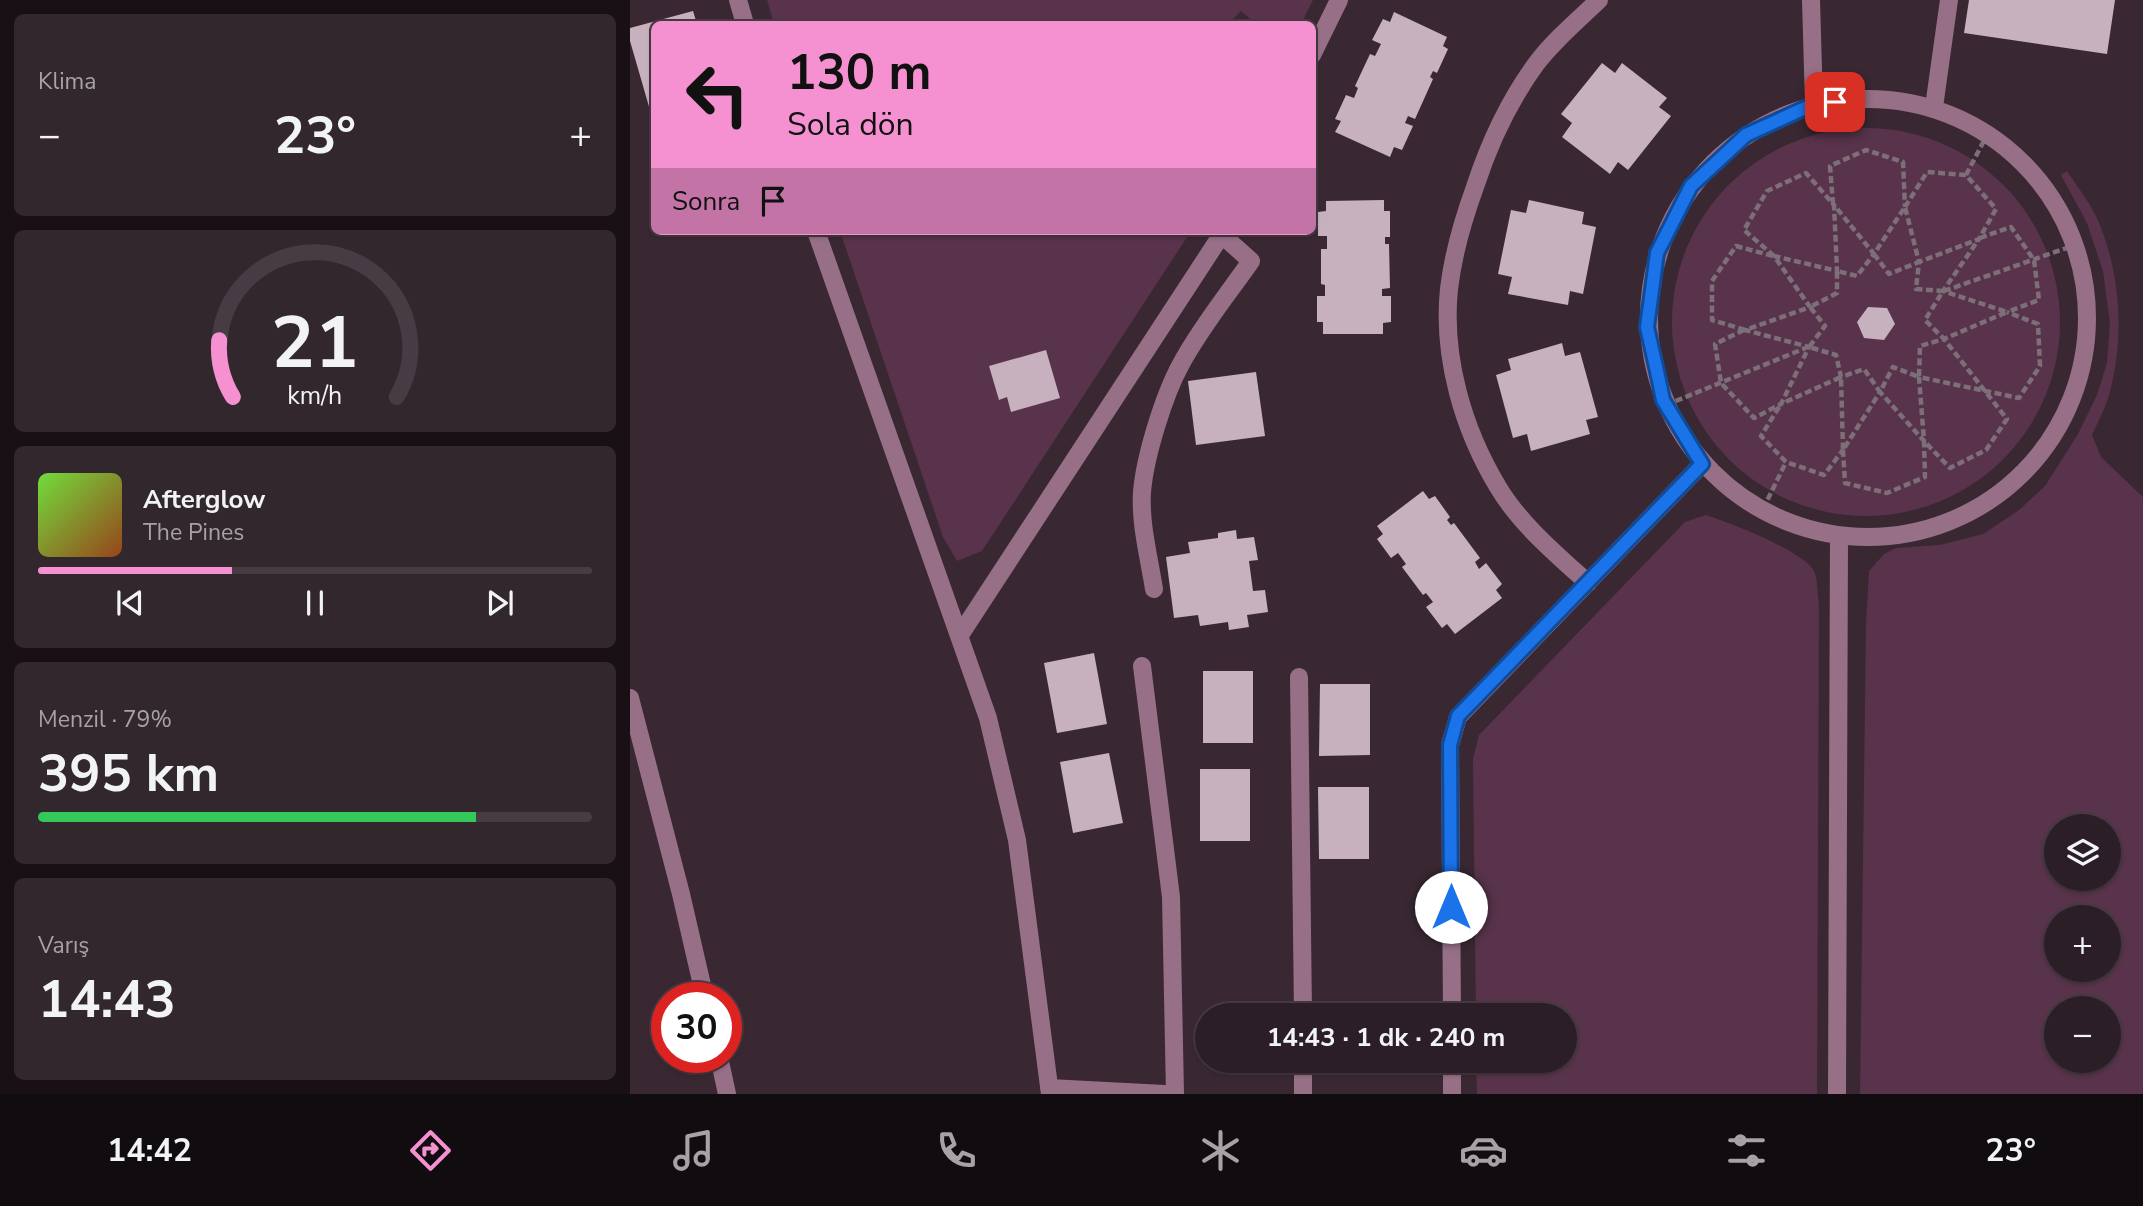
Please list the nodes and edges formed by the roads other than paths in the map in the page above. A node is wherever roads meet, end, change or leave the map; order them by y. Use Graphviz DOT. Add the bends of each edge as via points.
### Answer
graph roads {
  1 [pos="738,0"];
  2 [pos="1339,0"];
  3 [pos="1600,0"];
  4 [pos="1811,0"];
  5 [pos="1949,0"];
  6 [pos="744,21"];
  7 [pos="1316,47"];
  8 [pos="1814,104"];
  9 [pos="1934,107"];
  10 [pos="817,235"];
  11 [pos="1222,235"];
  12 [pos="1225,235"];
  13 [pos="1702,464"];
  14 [pos="1839,536"];
  15 [pos="1588,583"];
  16 [pos="1154,589"];
  17 [pos="960,635"];
  18 [pos="1142,666"];
  19 [pos="1299,677"];
  20 [pos="630,698"];
  21 [pos="701,982"];
  22 [pos="1303,1003"];
  23 [pos="1452,1003"];
  24 [pos="722,1073"];
  25 [pos="1303,1073"];
  26 [pos="1452,1073"];
  27 [pos="1049,1091"];
  28 [pos="727,1094"];
  29 [pos="1164,1094"];
  30 [pos="1175,1094"];
  31 [pos="1303,1094"];
  32 [pos="1452,1094"];
  33 [pos="1837,1094"];
  1 -- 6 [label="street"];
  2 -- 7 [label="street"];
  3 -- 15 [label="street" via="1536,63 1510,106 1485,156 1471,198 1449,290 1455,379 1480,452 1498,488 1520,516"];
  4 -- 8 [label="street"];
  5 -- 9 [label="street"];
  8 -- 9 [label="street" via="1875,97"];
  8 -- 13 [label="street" via="1746,135 1691,186 1657,253 1647,327 1663,400"];
  9 -- 14 [label="street" via="1988,133 2040,180 2073,236 2088,300 2083,365 2060,425 2019,477 1966,514 1904,534"];
  10 -- 17 [label="street"];
  11 -- 17 [label="street"];
  12 -- 16 [label="street" via="1251,261 1181,365 1146,463 1142,519"];
  13 -- 14 [label="street" via="1741,498 1788,523"];
  13 -- 15 [label="street"];
  14 -- 33 [label="street"];
  15 -- 23 [label="street" via="1458,716 1450,745"];
  17 -- 27 [label="street" via="988,718 1017,840"];
  18 -- 30 [label="street" via="1171,897"];
  19 -- 22 [label="street"];
  20 -- 21 [label="street"];
  24 -- 28 [label="street"];
  25 -- 31 [label="street"];
  26 -- 32 [label="street"];
  27 -- 29 [label="street"];
}
